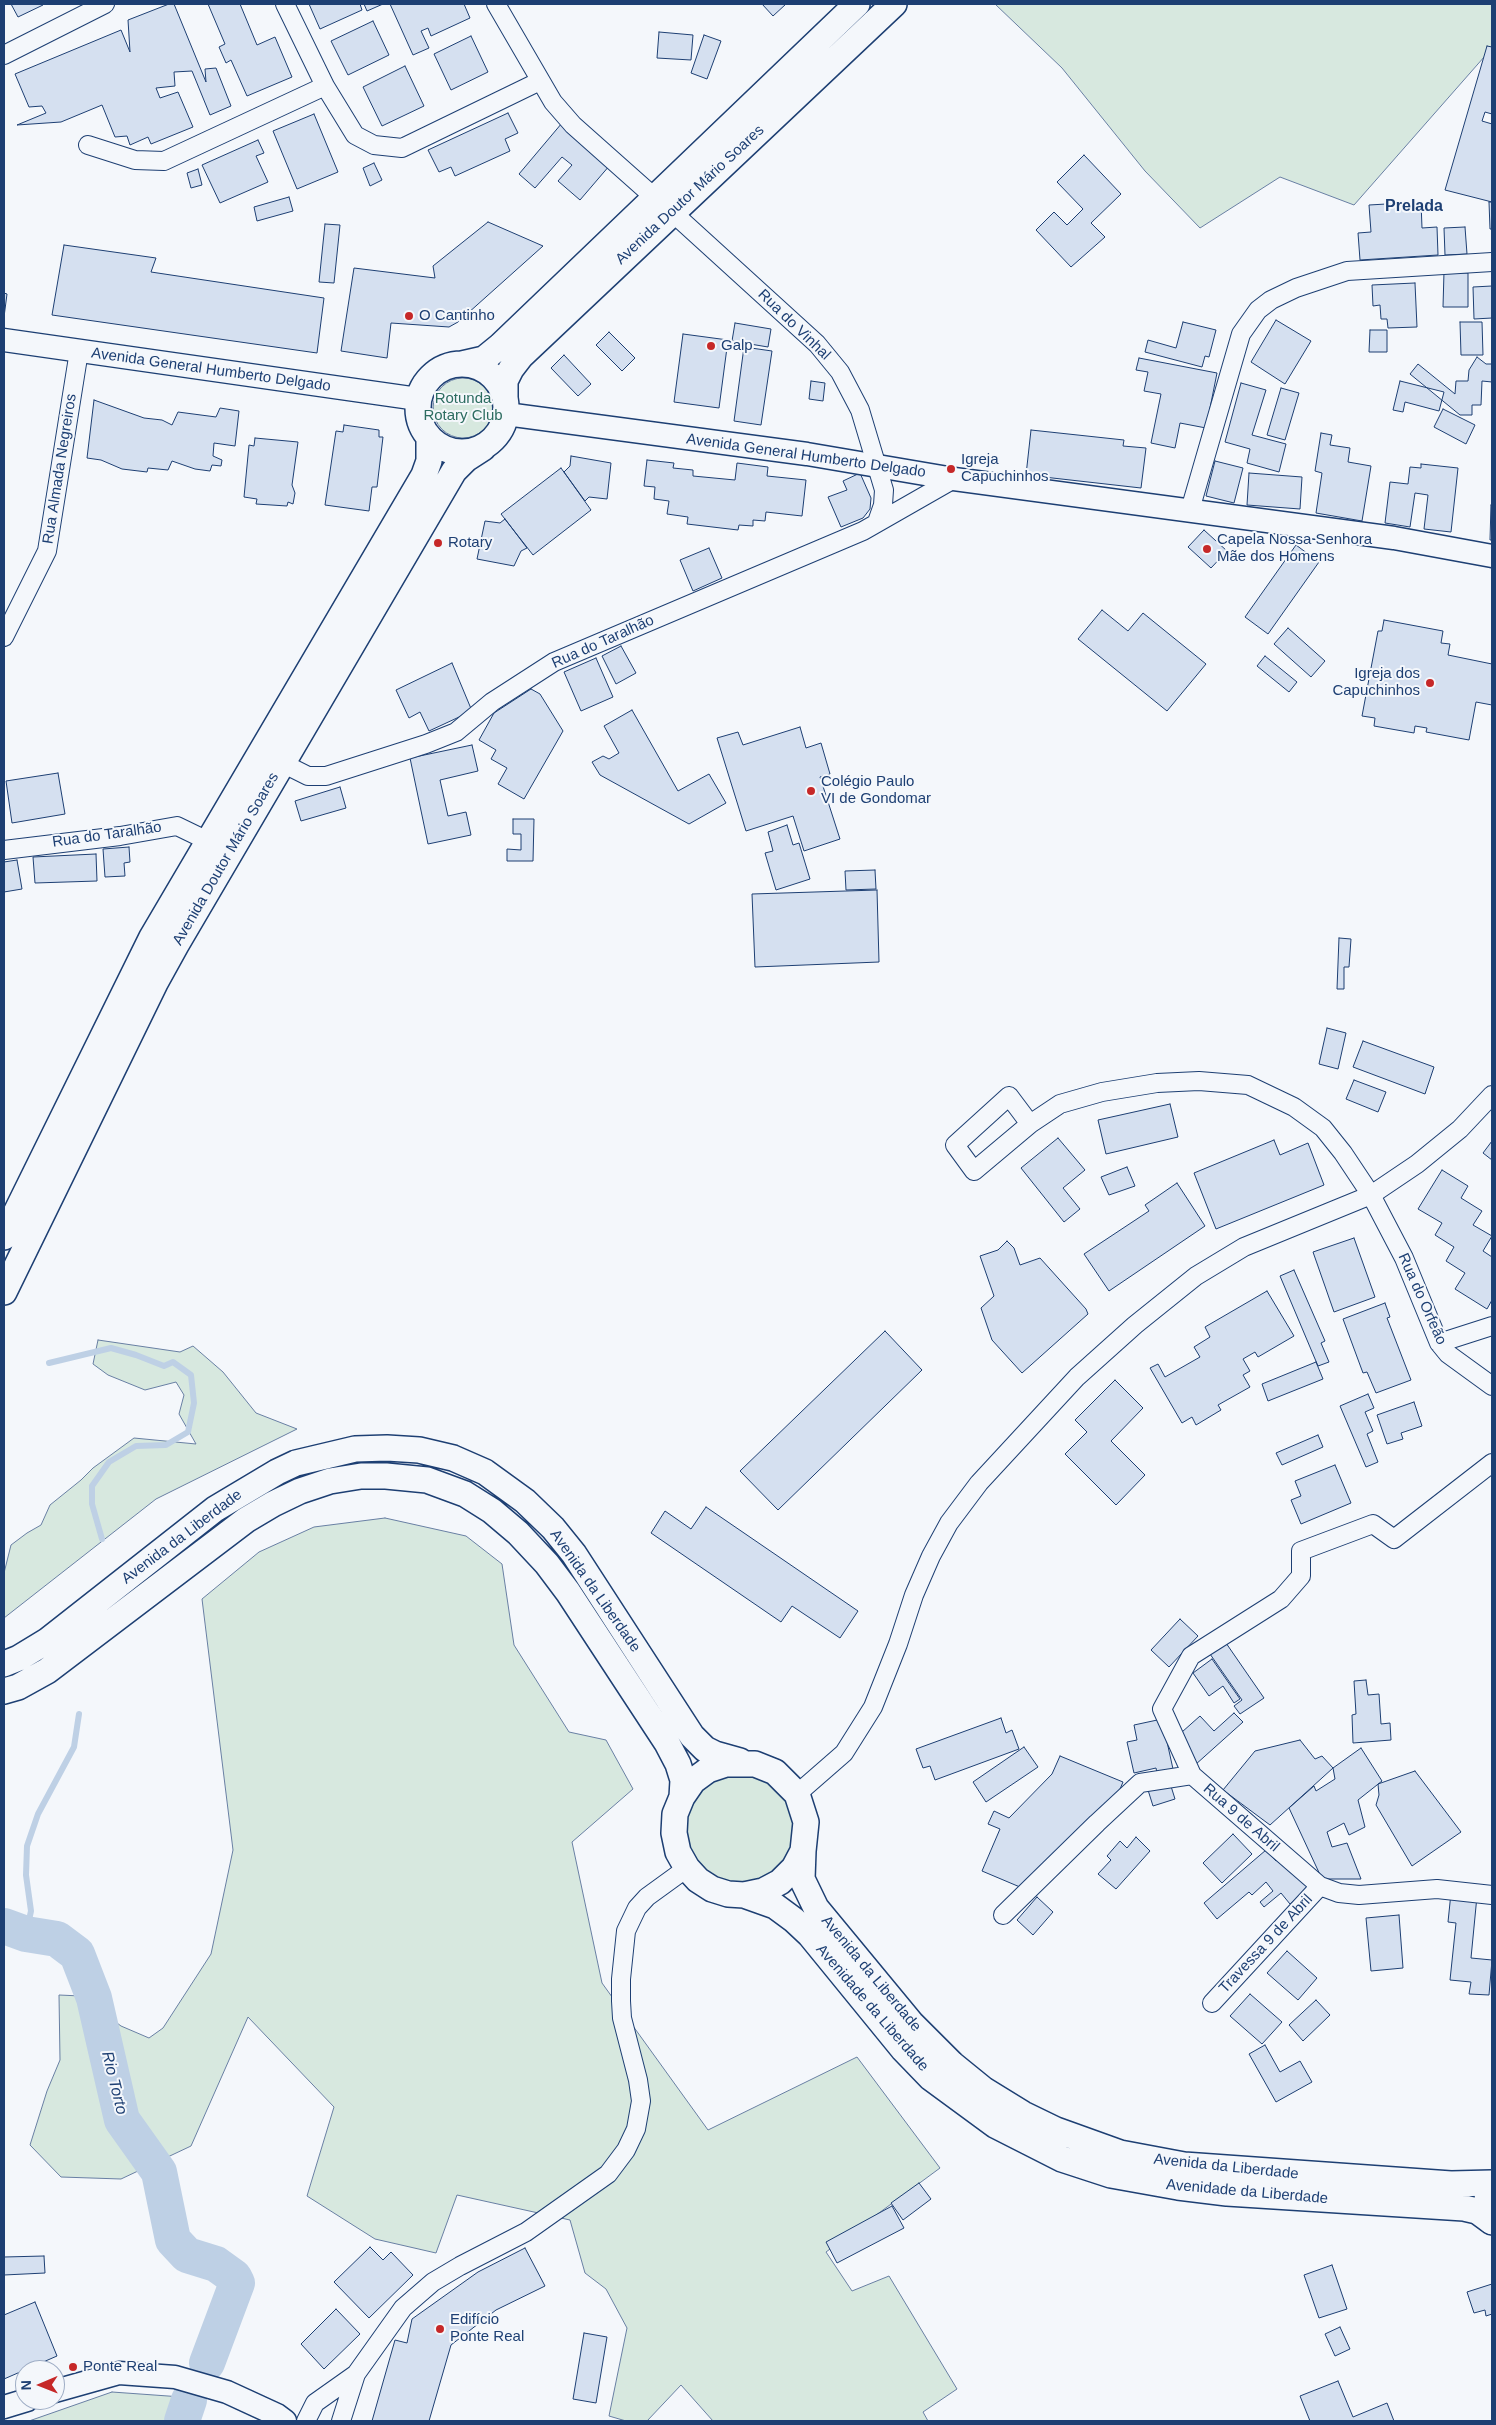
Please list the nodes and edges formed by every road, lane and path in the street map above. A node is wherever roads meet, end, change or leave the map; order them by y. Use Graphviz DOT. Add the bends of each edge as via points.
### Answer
graph roads {
  1 [pos="105,4"];
  2 [pos="285,4"];
  3 [pos="496,4"];
  4 [pos="856,4"];
  5 [pos="894,4"];
  6 [pos="4,55"];
  7 [pos="540,81"];
  8 [pos="326,86"];
  9 [pos="88,145"];
  10 [pos="663,205"];
  11 [pos="1492,262"];
  12 [pos="4,340"];
  13 [pos="79,351"];
  14 [pos="462,364"];
  15 [pos="418,399"];
  16 [pos="506,406"];
  17 [pos="429,439"];
  18 [pos="482,448"];
  19 [pos="878,466"];
  20 [pos="954,479"];
  21 [pos="1190,510"];
  22 [pos="876,522"];
  23 [pos="1492,556"];
  24 [pos="4,637"];
  25 [pos="282,763"];
  26 [pos="208,841"];
  27 [pos="4,850"];
  28 [pos="1492,1095"];
  29 [pos="1030,1124"];
  30 [pos="1371,1195"];
  31 [pos="4,1237"];
  32 [pos="4,1292"];
  33 [pos="1492,1326"];
  34 [pos="1439,1343"];
  35 [pos="1492,1386"];
  36 [pos="1492,1463"];
  37 [pos="4,1664"];
  38 [pos="4,1691"];
  39 [pos="745,1762"];
  40 [pos="1192,1775"];
  41 [pos="797,1794"];
  42 [pos="682,1797"];
  43 [pos="802,1851"];
  44 [pos="687,1868"];
  45 [pos="1320,1886"];
  46 [pos="744,1895"];
  47 [pos="1492,1895"];
  48 [pos="1003,1916"];
  49 [pos="1212,2003"];
  50 [pos="1492,2184"];
  51 [pos="1492,2221"];
  52 [pos="356,2374"];
  53 [pos="65,2388"];
  54 [pos="284,2421"];
  55 [pos="306,2421"];
  56 [pos="341,2421"];
  1 -- 6 [label="street"];
  2 -- 8 [label="street"];
  3 -- 7 [label="street, Rua do Vinhal"];
  4 -- 10 [label="main road, Avenida Doutor Mário Soares"];
  5 -- 10 [label="main road, Avenida Doutor Mário Soares"];
  7 -- 8 [label="street" via="402,148 374,145 355,135"];
  7 -- 10 [label="street, Rua do Vinhal" via="573,125"];
  8 -- 9 [label="street" via="164,161 135,160"];
  10 -- 14 [label="main road, Avenida Doutor Mário Soares" via="500,346 484,358"];
  10 -- 16 [label="main road, Avenida Doutor Mário Soares" via="521,356 506,381"];
  10 -- 19 [label="street, Rua do Vinhal" via="817,344 840,372 860,410"];
  11 -- 21 [label="street" via="1347,271 1296,288 1258,310 1240,334"];
  12 -- 13 [label="street, Avenida General Humberto Delgado"];
  13 -- 15 [label="street, Avenida General Humberto Delgado"];
  13 -- 24 [label="street, Rua Almada Negreiros" via="47,551"];
  14 -- 15 [label="main road" via="447,366 434,373 424,384"];
  14 -- 16 [label="main road" via="477,366 492,374 500,385"];
  15 -- 17 [label="main road" via="421,427"];
  16 -- 18 [label="main road" via="498,434"];
  16 -- 19 [label="street, Avenida General Humberto Delgado"];
  17 -- 18 [label="main road" via="454,453 469,453"];
  17 -- 26 [label="main road, Avenida Doutor Mário Soares" via="429,461 424,474"];
  18 -- 25 [label="main road, Avenida Doutor Mário Soares" via="454,472"];
  19 -- 20 [label="street, Avenida General Humberto Delgado"];
  19 -- 22 [label="street" via="884,490"];
  20 -- 21 [label="street, Avenida General Humberto Delgado"];
  20 -- 22 [label="street, Rua do Taralhão"];
  21 -- 23 [label="street, Avenida General Humberto Delgado" via="1394,538"];
  22 -- 25 [label="street, Rua do Taralhão" via="864,531 554,662 492,702 456,732 434,741 326,776 308,776"];
  25 -- 32 [label="main road, Avenida Doutor Mário Soares" via="155,983"];
  26 -- 27 [label="street, Rua do Taralhão" via="177,826"];
  26 -- 31 [label="main road, Avenida Doutor Mário Soares" via="152,937"];
  28 -- 30 [label="street" via="1460,1129"];
  29 -- 30 [label="street, Rua do Orfeão" via="1060,1104 1102,1092 1157,1083 1199,1081 1248,1085 1294,1106 1323,1128"];
  30 -- 34 [label="street, Rua do Orfeão" via="1404,1258"];
  30 -- 41 [label="street" via="1244,1246 1196,1276 1135,1325 1036,1419 948,1523 927,1564 884,1683 861,1728 844,1752"];
  33 -- 34 [label="street"];
  34 -- 35 [label="street, Rua do Orfeão" via="1448,1354"];
  36 -- 40 [label="street" via="1394,1539 1373,1524 1301,1551 1300,1576 1281,1600 1191,1656 1162,1709"];
  37 -- 39 [label="main road, Avenida da Liberdade" via="47,1641 215,1509 277,1472 296,1463 355,1449 419,1450 452,1458 485,1472 525,1501 574,1554 692,1736 714,1754"];
  38 -- 42 [label="main road, Avenida da Liberdade" via="47,1670 246,1520 273,1504 330,1481 361,1476 427,1480 465,1494 492,1511 547,1564 667,1743 683,1780"];
  39 -- 41 [label="main road" via="775,1772"];
  39 -- 42 [label="main road" via="708,1770 693,1781"];
  40 -- 45 [label="street, Rua 9 de Abril"];
  40 -- 48 [label="street, Rua 9 de Abril" via="1140,1783"];
  41 -- 43 [label="main road" via="806,1822"];
  42 -- 44 [label="main road" via="675,1814 674,1833 678,1852"];
  43 -- 46 [label="main road" via="794,1868 780,1882 763,1891"];
  43 -- 50 [label="main road, Avenida da Liberdade" via="802,1879 816,1908 911,2023 984,2090 1048,2126 1120,2153 1184,2165 1451,2184"];
  44 -- 46 [label="main road" via="712,1889"];
  44 -- 52 [label="street" via="647,1897 637,1908 626,1931 621,1970 622,2018 641,2102 636,2129 626,2150 608,2174 526,2232 433,2282 403,2308"];
  45 -- 47 [label="street, Rua 9 de Abril" via="1340,1893 1359,1894 1437,1889"];
  45 -- 49 [label="street, Travessa 9 de Abril"];
  46 -- 51 [label="main road, Avenidade da Liberdade" via="775,1906 810,1935 902,2049 931,2078 995,2125 1062,2159 1111,2175 1178,2187 1464,2208"];
  50 -- 51 [label="main road" via="1488,2195"];
  52 -- 55 [label="street" via="315,2403"];
  52 -- 56 [label="street"];
  53 -- 54 [label="street" via="119,2373 175,2378 226,2392"];
}
